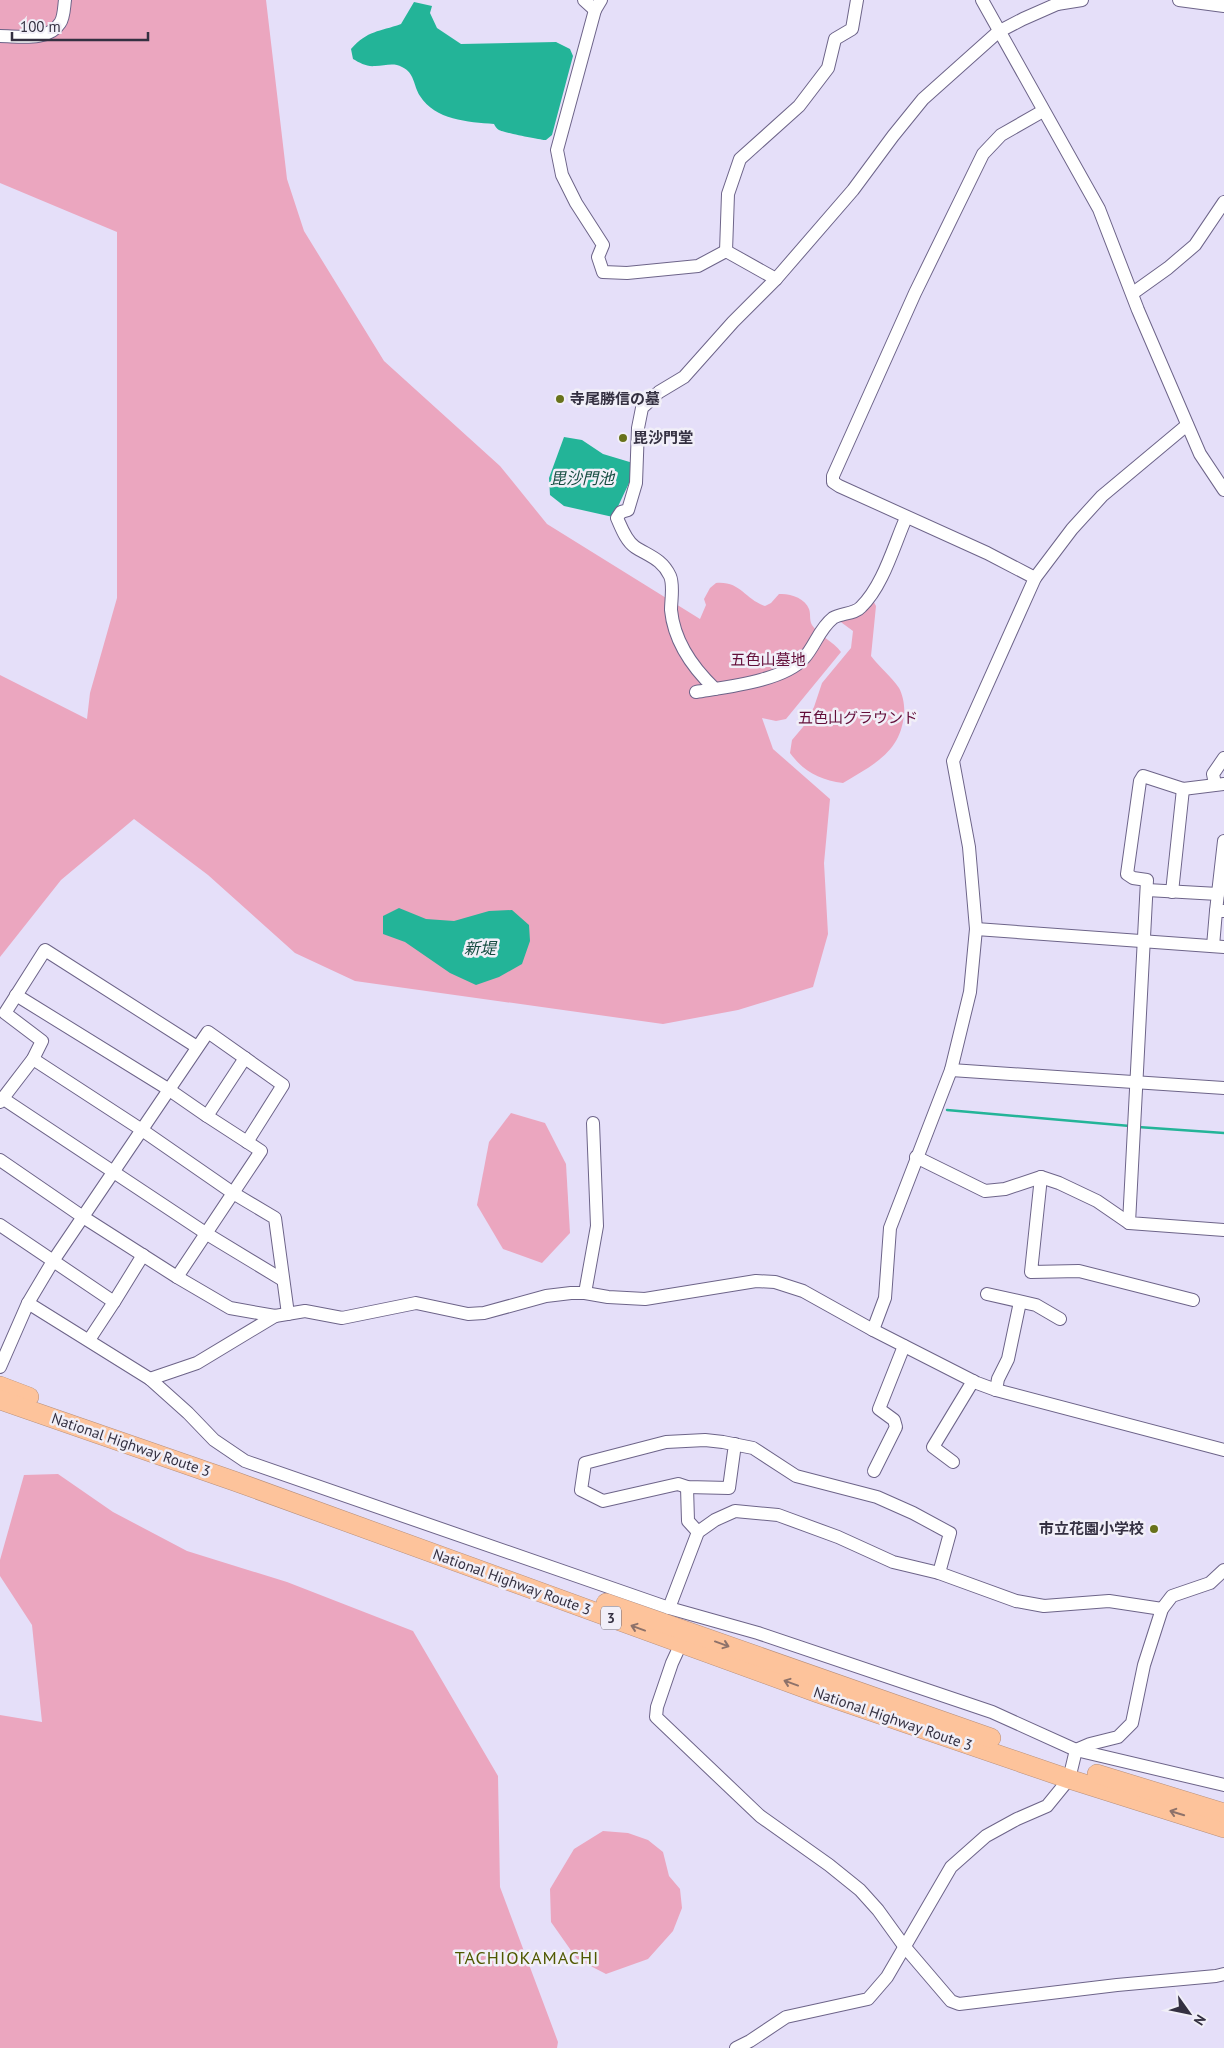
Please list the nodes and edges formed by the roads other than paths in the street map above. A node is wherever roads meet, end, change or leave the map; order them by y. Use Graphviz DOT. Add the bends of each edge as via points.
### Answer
graph roads {
  1 [pos="65,0"];
  2 [pos="584,0"];
  3 [pos="858,0"];
  4 [pos="982,0"];
  5 [pos="1082,0"];
  6 [pos="1179,0"];
  7 [pos="1057,2"];
  8 [pos="598,5"];
  9 [pos="1224,6"];
  10 [pos="998,32"];
  11 [pos="0,36"];
  12 [pos="1043,111"];
  13 [pos="1224,202"];
  14 [pos="726,251"];
  15 [pos="776,279"];
  16 [pos="1133,293"];
  17 [pos="1187,425"];
  18 [pos="1224,490"];
  19 [pos="906,518"];
  20 [pos="1035,578"];
  21 [pos="715,689"];
  22 [pos="696,692"];
  23 [pos="1224,758"];
  24 [pos="1220,784"];
  25 [pos="1183,789"];
  26 [pos="1224,841"];
  27 [pos="1147,890"];
  28 [pos="1172,892"];
  29 [pos="1218,894"];
  30 [pos="1220,911"];
  31 [pos="976,929"];
  32 [pos="1145,941"];
  33 [pos="1219,946"];
  34 [pos="16,995"];
  35 [pos="196,1047"];
  36 [pos="245,1058"];
  37 [pos="33,1059"];
  38 [pos="951,1070"];
  39 [pos="1135,1082"];
  40 [pos="168,1088"];
  41 [pos="1224,1088"];
  42 [pos="1,1100"];
  43 [pos="206,1116"];
  44 [pos="593,1123"];
  45 [pos="142,1130"];
  46 [pos="246,1142"];
  47 [pos="916,1157"];
  48 [pos="0,1160"];
  49 [pos="114,1171"];
  50 [pos="1041,1177"];
  51 [pos="233,1193"];
  52 [pos="83,1217"];
  53 [pos="1129,1223"];
  54 [pos="0,1225"];
  55 [pos="1224,1230"];
  56 [pos="207,1234"];
  57 [pos="143,1255"];
  58 [pos="54,1261"];
  59 [pos="178,1277"];
  60 [pos="283,1280"];
  61 [pos="585,1293"];
  62 [pos="987,1294"];
  63 [pos="1193,1300"];
  64 [pos="114,1302"];
  65 [pos="1020,1302"];
  66 [pos="28,1303"];
  67 [pos="281,1315"];
  68 [pos="1060,1319"];
  69 [pos="873,1330"];
  70 [pos="89,1340"];
  71 [pos="904,1346"];
  72 [pos="0,1368"];
  73 [pos="150,1379"];
  74 [pos="973,1381"];
  75 [pos="0,1386"];
  76 [pos="996,1390"];
  77 [pos="0,1400"];
  78 [pos="735,1444"];
  79 [pos="1224,1450"];
  80 [pos="953,1462"];
  81 [pos="874,1471"];
  82 [pos="687,1487"];
  83 [pos="698,1532"];
  84 [pos="1224,1570"];
  85 [pos="939,1573"];
  86 [pos="669,1608"];
  87 [pos="1162,1609"];
  88 [pos="685,1630"];
  89 [pos="1072,1765"];
  90 [pos="1224,1785"];
  91 [pos="1224,1813"];
  92 [pos="1224,1828"];
  93 [pos="904,1946"];
  94 [pos="1224,1974"];
  95 [pos="736,2048"];
  1 -- 11 [label="street" via="61,23 51,33"];
  2 -- 8 [label="street"];
  3 -- 14 [label="street" via="852,28 835,39 828,68 799,106 740,159 728,194"];
  4 -- 10 [label="street"];
  5 -- 7 [label="street"];
  6 -- 9 [label="street"];
  7 -- 10 [label="street"];
  8 -- 14 [label="street" via="557,150 562,175 603,245 598,257 603,272 627,273 698,266"];
  10 -- 12 [label="street"];
  10 -- 15 [label="street" via="923,99 853,190"];
  12 -- 16 [label="street" via="1099,209"];
  12 -- 19 [label="street" via="1000,135 983,154 915,293 833,476 833,482 839,486"];
  13 -- 16 [label="street" via="1195,245"];
  14 -- 15 [label="street"];
  15 -- 21 [label="street" via="684,377 659,392 642,408 636,483 628,510 617,518 633,546 661,563 671,578 673,624 688,658"];
  16 -- 17 [label="street"];
  17 -- 18 [label="street" via="1200,454"];
  17 -- 20 [label="street" via="1102,496"];
  19 -- 20 [label="street"];
  19 -- 21 [label="street" via="878,583 861,608 834,618 822,629 806,657 795,667 781,674"];
  20 -- 31 [label="street" via="953,761 969,848"];
  21 -- 22 [label="street"];
  23 -- 24 [label="street" via="1213,774"];
  24 -- 25 [label="street"];
  25 -- 27 [label="street" via="1143,776 1140,781 1127,874 1147,880"];
  25 -- 28 [label="street"];
  26 -- 29 [label="street"];
  27 -- 28 [label="street"];
  27 -- 32 [label="street"];
  28 -- 29 [label="street"];
  29 -- 30 [label="street"];
  30 -- 33 [label="street"];
  31 -- 32 [label="street"];
  31 -- 38 [label="street" via="970,992"];
  32 -- 33 [label="street"];
  32 -- 39 [label="street"];
  34 -- 35 [label="street" via="45,950"];
  34 -- 37 [label="street" via="4,1013 42,1041"];
  34 -- 40 [label="street"];
  35 -- 36 [label="street" via="208,1032"];
  35 -- 40 [label="street"];
  36 -- 43 [label="street"];
  36 -- 46 [label="street" via="283,1085"];
  37 -- 42 [label="street"];
  37 -- 45 [label="street"];
  38 -- 39 [label="street"];
  38 -- 47 [label="street"];
  39 -- 41 [label="street"];
  39 -- 53 [label="street"];
  40 -- 43 [label="street"];
  40 -- 45 [label="street"];
  42 -- 49 [label="street"];
  43 -- 46 [label="street"];
  44 -- 61 [label="street" via="597,1226"];
  45 -- 49 [label="street"];
  45 -- 51 [label="street"];
  46 -- 51 [label="street" via="261,1151"];
  47 -- 50 [label="street" via="985,1191 1005,1189"];
  47 -- 69 [label="street" via="890,1228 885,1298"];
  48 -- 52 [label="street"];
  49 -- 52 [label="street"];
  49 -- 56 [label="street"];
  50 -- 53 [label="street" via="1097,1201"];
  50 -- 63 [label="street" via="1031,1272 1080,1271"];
  51 -- 56 [label="street"];
  51 -- 60 [label="street" via="275,1218"];
  52 -- 57 [label="street"];
  52 -- 58 [label="street"];
  53 -- 55 [label="street"];
  54 -- 58 [label="street"];
  56 -- 59 [label="street"];
  56 -- 60 [label="street"];
  57 -- 59 [label="street"];
  57 -- 64 [label="street"];
  58 -- 64 [label="street"];
  58 -- 66 [label="street"];
  59 -- 67 [label="street" via="230,1308"];
  60 -- 67 [label="street"];
  61 -- 67 [label="street" via="546,1296 484,1313 468,1314 416,1303 342,1318 305,1311"];
  61 -- 69 [label="street" via="645,1299 756,1281 775,1282 802,1291"];
  62 -- 65 [label="street"];
  64 -- 70 [label="street"];
  65 -- 68 [label="street" via="1036,1305"];
  65 -- 76 [label="street" via="1008,1359"];
  66 -- 70 [label="street"];
  66 -- 72 [label="street"];
  67 -- 73 [label="street" via="197,1363"];
  69 -- 71 [label="street"];
  70 -- 73 [label="street"];
  71 -- 74 [label="street"];
  71 -- 81 [label="street" via="879,1410 894,1420 896,1427"];
  73 -- 86 [label="street" via="214,1440 245,1461"];
  74 -- 76 [label="street"];
  74 -- 80 [label="street" via="933,1447"];
  75 -- 88 [label="highway, National Highway Route 3 / 3"];
  76 -- 79 [label="street"];
  88 -- 77 [label="highway, National Highway Route 3 / 3, one-way"];
  78 -- 82 [label="street" via="729,1488"];
  78 -- 82 [label="street" via="705,1440 666,1442 585,1463 581,1490 602,1501 678,1484"];
  78 -- 85 [label="street" via="753,1448 796,1476 876,1497 950,1533"];
  82 -- 83 [label="street" via="688,1521"];
  83 -- 85 [label="street" via="735,1511 778,1515 893,1562"];
  83 -- 86 [label="street"];
  84 -- 87 [label="street" via="1210,1583 1172,1596"];
  85 -- 87 [label="street" via="1016,1601 1044,1606 1110,1601"];
  86 -- 88 [label="street"];
  87 -- 89 [label="street" via="1144,1665 1132,1723 1118,1737 1090,1744"];
  88 -- 89 [label="highway, National Highway Route 3 / 3"];
  88 -- 93 [label="street" via="656,1717 760,1816 860,1890"];
  89 -- 90 [label="street"];
  89 -- 91 [label="highway, National Highway Route 3 / 3"];
  92 -- 89 [label="highway, National Highway Route 3 / 3, one-way"];
  89 -- 93 [label="street" via="1047,1806 986,1836 951,1866"];
  93 -- 94 [label="street" via="951,2001 959,2004"];
  93 -- 95 [label="street" via="887,1977 868,1999 786,2017"];
}
